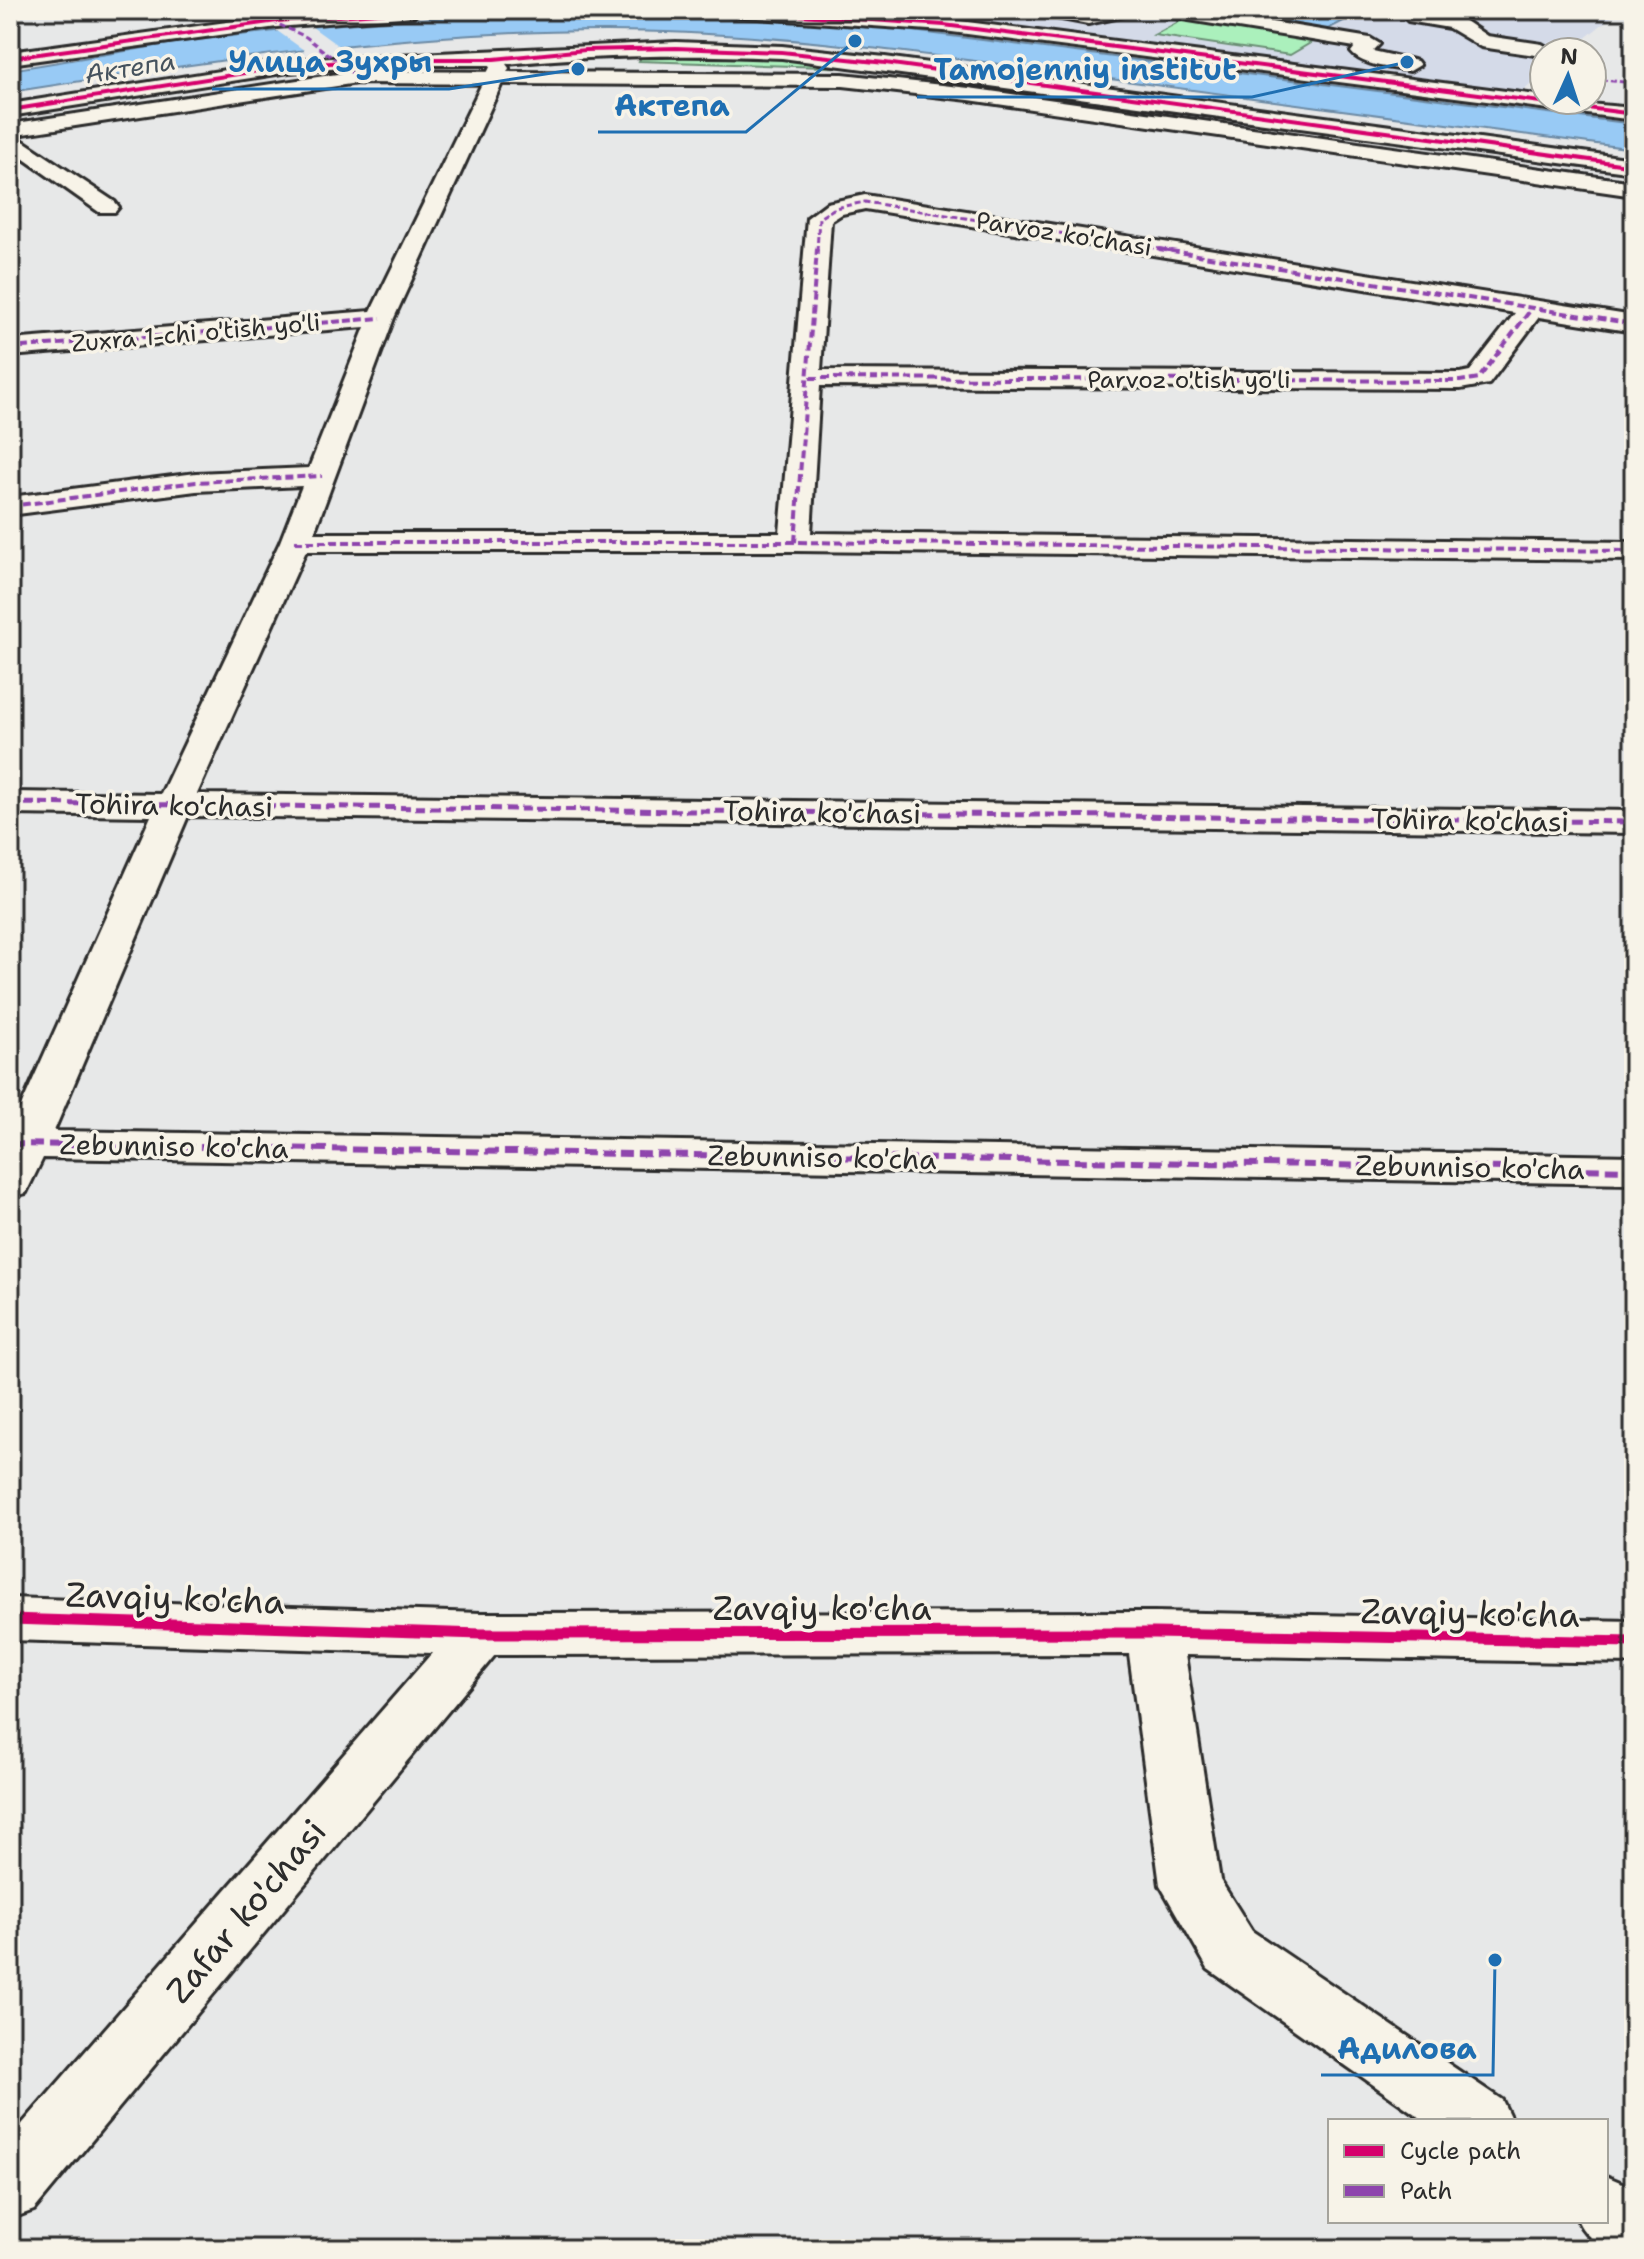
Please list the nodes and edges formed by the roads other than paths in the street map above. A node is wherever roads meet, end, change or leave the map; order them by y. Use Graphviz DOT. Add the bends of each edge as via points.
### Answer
graph roads {
  1 [pos="247,10"];
  2 [pos="341,10"];
  3 [pos="414,10"];
  4 [pos="729,10"];
  5 [pos="1046,10"];
  6 [pos="1127,10"];
  7 [pos="1164,10"];
  8 [pos="1421,14"];
  9 [pos="278,21"];
  10 [pos="1370,44"];
  11 [pos="1528,48"];
  12 [pos="10,58"];
  13 [pos="346,67"];
  14 [pos="497,72"];
  15 [pos="1505,77"];
  16 [pos="1608,81"];
  17 [pos="1634,83"];
  18 [pos="10,110"];
  19 [pos="1634,114"];
  20 [pos="10,121"];
  21 [pos="10,130"];
  22 [pos="10,139"];
  23 [pos="1634,166"];
  24 [pos="1634,179"];
  25 [pos="1634,189"];
  26 [pos="107,207"];
  27 [pos="1532,308"];
  28 [pos="381,318"];
  29 [pos="1634,324"];
  30 [pos="10,348"];
  31 [pos="810,378"];
  32 [pos="322,476"];
  33 [pos="10,506"];
  34 [pos="295,542"];
  35 [pos="795,542"];
  36 [pos="1634,551"];
  37 [pos="10,803"];
  38 [pos="174,805"];
  39 [pos="1634,822"];
  40 [pos="16,1157"];
  41 [pos="1634,1170"];
  42 [pos="10,1619"];
  43 [pos="1154,1633"];
  44 [pos="481,1634"];
  45 [pos="1634,1642"];
  46 [pos="1476,2119"];
  47 [pos="10,2188"];
  48 [pos="1608,2209"];
  49 [pos="1634,2227"];
  1 -- 9 [label="street"];
  2 -- 9 [label="street"];
  3 -- 9 [label="street"];
  4 -- 19 [label="street" via="944,25"];
  5 -- 6 [label="street" via="1088,18"];
  7 -- 10 [label="street"];
  8 -- 10 [label="street"];
  8 -- 11 [label="street" via="1455,23 1481,41"];
  9 -- 12 [label="street"];
  9 -- 13 [label="street"];
  10 -- 15 [label="street" via="1361,52 1382,61"];
  13 -- 14 [label="street"];
  13 -- 18 [label="street" via="289,66"];
  13 -- 20 [label="street"];
  13 -- 21 [label="street"];
  13 -- 23 [label="street" via="598,50 782,52"];
  14 -- 24 [label="street" via="901,77"];
  14 -- 25 [label="street" via="895,84"];
  14 -- 28 [label="street"];
  16 -- 17 [label="street"];
  22 -- 26 [label="street"];
  27 -- 29 [label="street, Parvoz ko'chasi"];
  27 -- 31 [label="street, Parvoz o'tish yo'li" via="1479,378 1470,380"];
  27 -- 31 [label="street, Parvoz ko'chasi" via="848,203 819,218"];
  28 -- 30 [label="street, Zuxra 1-chi o'tish yo'li"];
  28 -- 32 [label="street"];
  31 -- 35 [label="street, Parvoz ko'chasi"];
  32 -- 33 [label="street" via="196,482"];
  32 -- 34 [label="street"];
  34 -- 35 [label="street"];
  34 -- 38 [label="street"];
  35 -- 36 [label="street"];
  37 -- 38 [label="street, Tohira ko'chasi"];
  38 -- 39 [label="street, Tohira ko'chasi"];
  38 -- 40 [label="street"];
  40 -- 41 [label="street, Zebunniso ko'cha"];
  42 -- 44 [label="street, Zavqiy ko'cha"];
  43 -- 44 [label="street, Zavqiy ko'cha"];
  43 -- 45 [label="street, Zavqiy ko'cha"];
  43 -- 46 [label="street" via="1190,1885 1230,1950"];
  44 -- 47 [label="street, Zafar ko'chasi"];
  48 -- 49 [label="street"];
}
